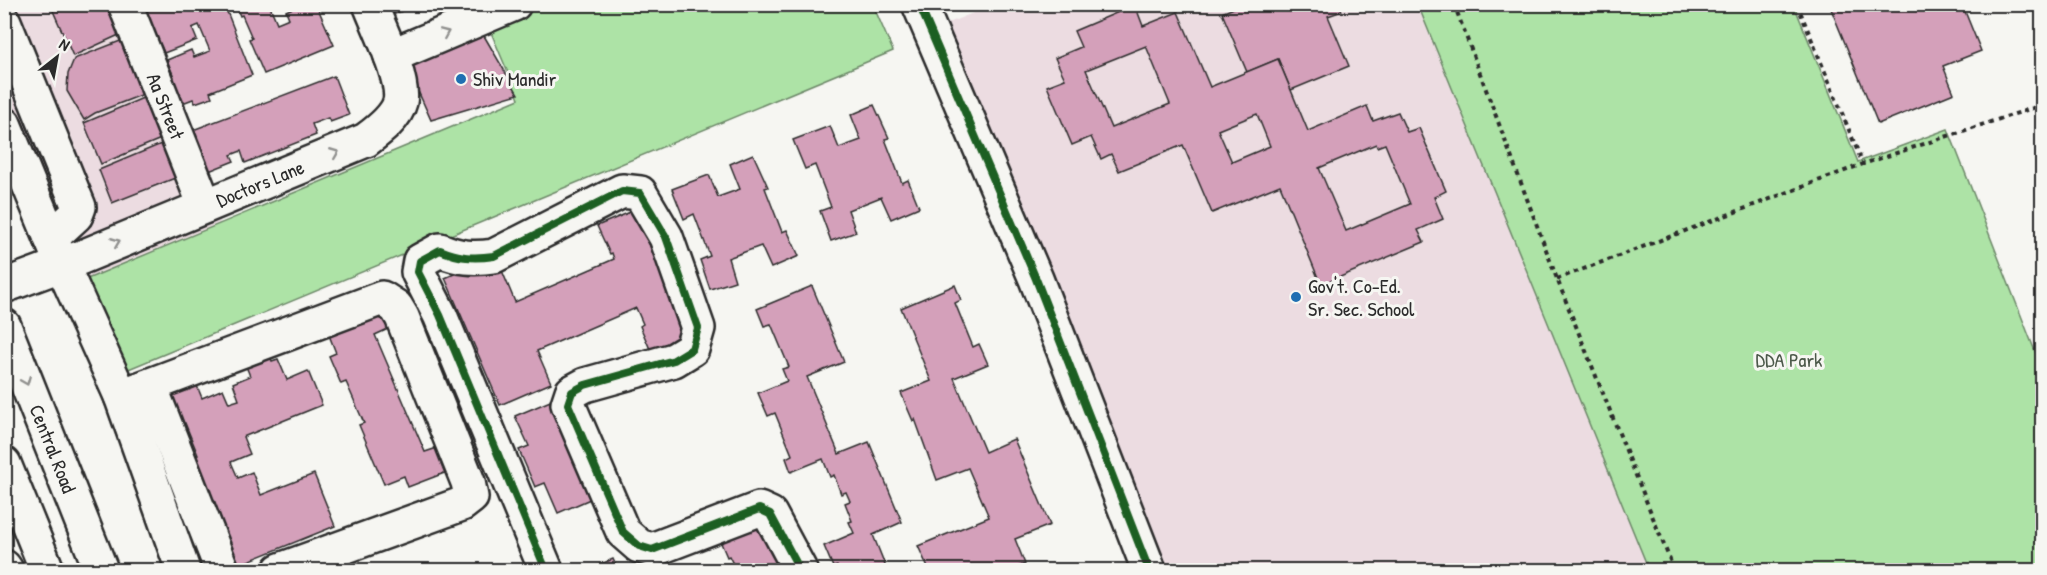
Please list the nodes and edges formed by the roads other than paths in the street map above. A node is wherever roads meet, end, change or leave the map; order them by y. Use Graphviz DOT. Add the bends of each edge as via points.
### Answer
graph roads {
  1 [pos="125,4"];
  2 [pos="370,4"];
  3 [pos="514,4"];
  4 [pos="919,4"];
  5 [pos="4,22"];
  6 [pos="391,56"];
  7 [pos="4,124"];
  8 [pos="205,206"];
  9 [pos="56,251"];
  10 [pos="4,286"];
  11 [pos="4,326"];
  12 [pos="136,391"];
  13 [pos="4,464"];
  14 [pos="47,570"];
  15 [pos="101,570"];
  16 [pos="183,570"];
  17 [pos="222,570"];
  18 [pos="280,570"];
  19 [pos="546,570"];
  20 [pos="800,570"];
  21 [pos="1149,570"];
  1 -- 8 [label="street, Aa Street"];
  2 -- 6 [label="street"];
  6 -- 3 [label="street, one-way"];
  4 -- 21 [label="street" via="1036,279"];
  5 -- 9 [label="street" via="79,207"];
  8 -- 6 [label="street, Doctors Lane, one-way" via="366,140 387,123 400,103 400,84"];
  7 -- 9 [label="street"];
  9 -- 8 [label="street, Doctors Lane, one-way"];
  9 -- 10 [label="street, Doctors Lane"];
  9 -- 12 [label="street"];
  11 -- 15 [label="street, Central Road, one-way"];
  12 -- 16 [label="street"];
  12 -- 17 [label="street"];
  12 -- 18 [label="street" via="382,298 396,307 471,497 462,504"];
  13 -- 14 [label="street"];
  19 -- 20 [label="street" via="440,315 418,272 420,261 440,250 473,259 494,256 622,191 640,193 666,237 698,328 692,349 674,360 585,384 572,392 568,404 622,532 639,546 652,550 759,509 770,514"];
}
